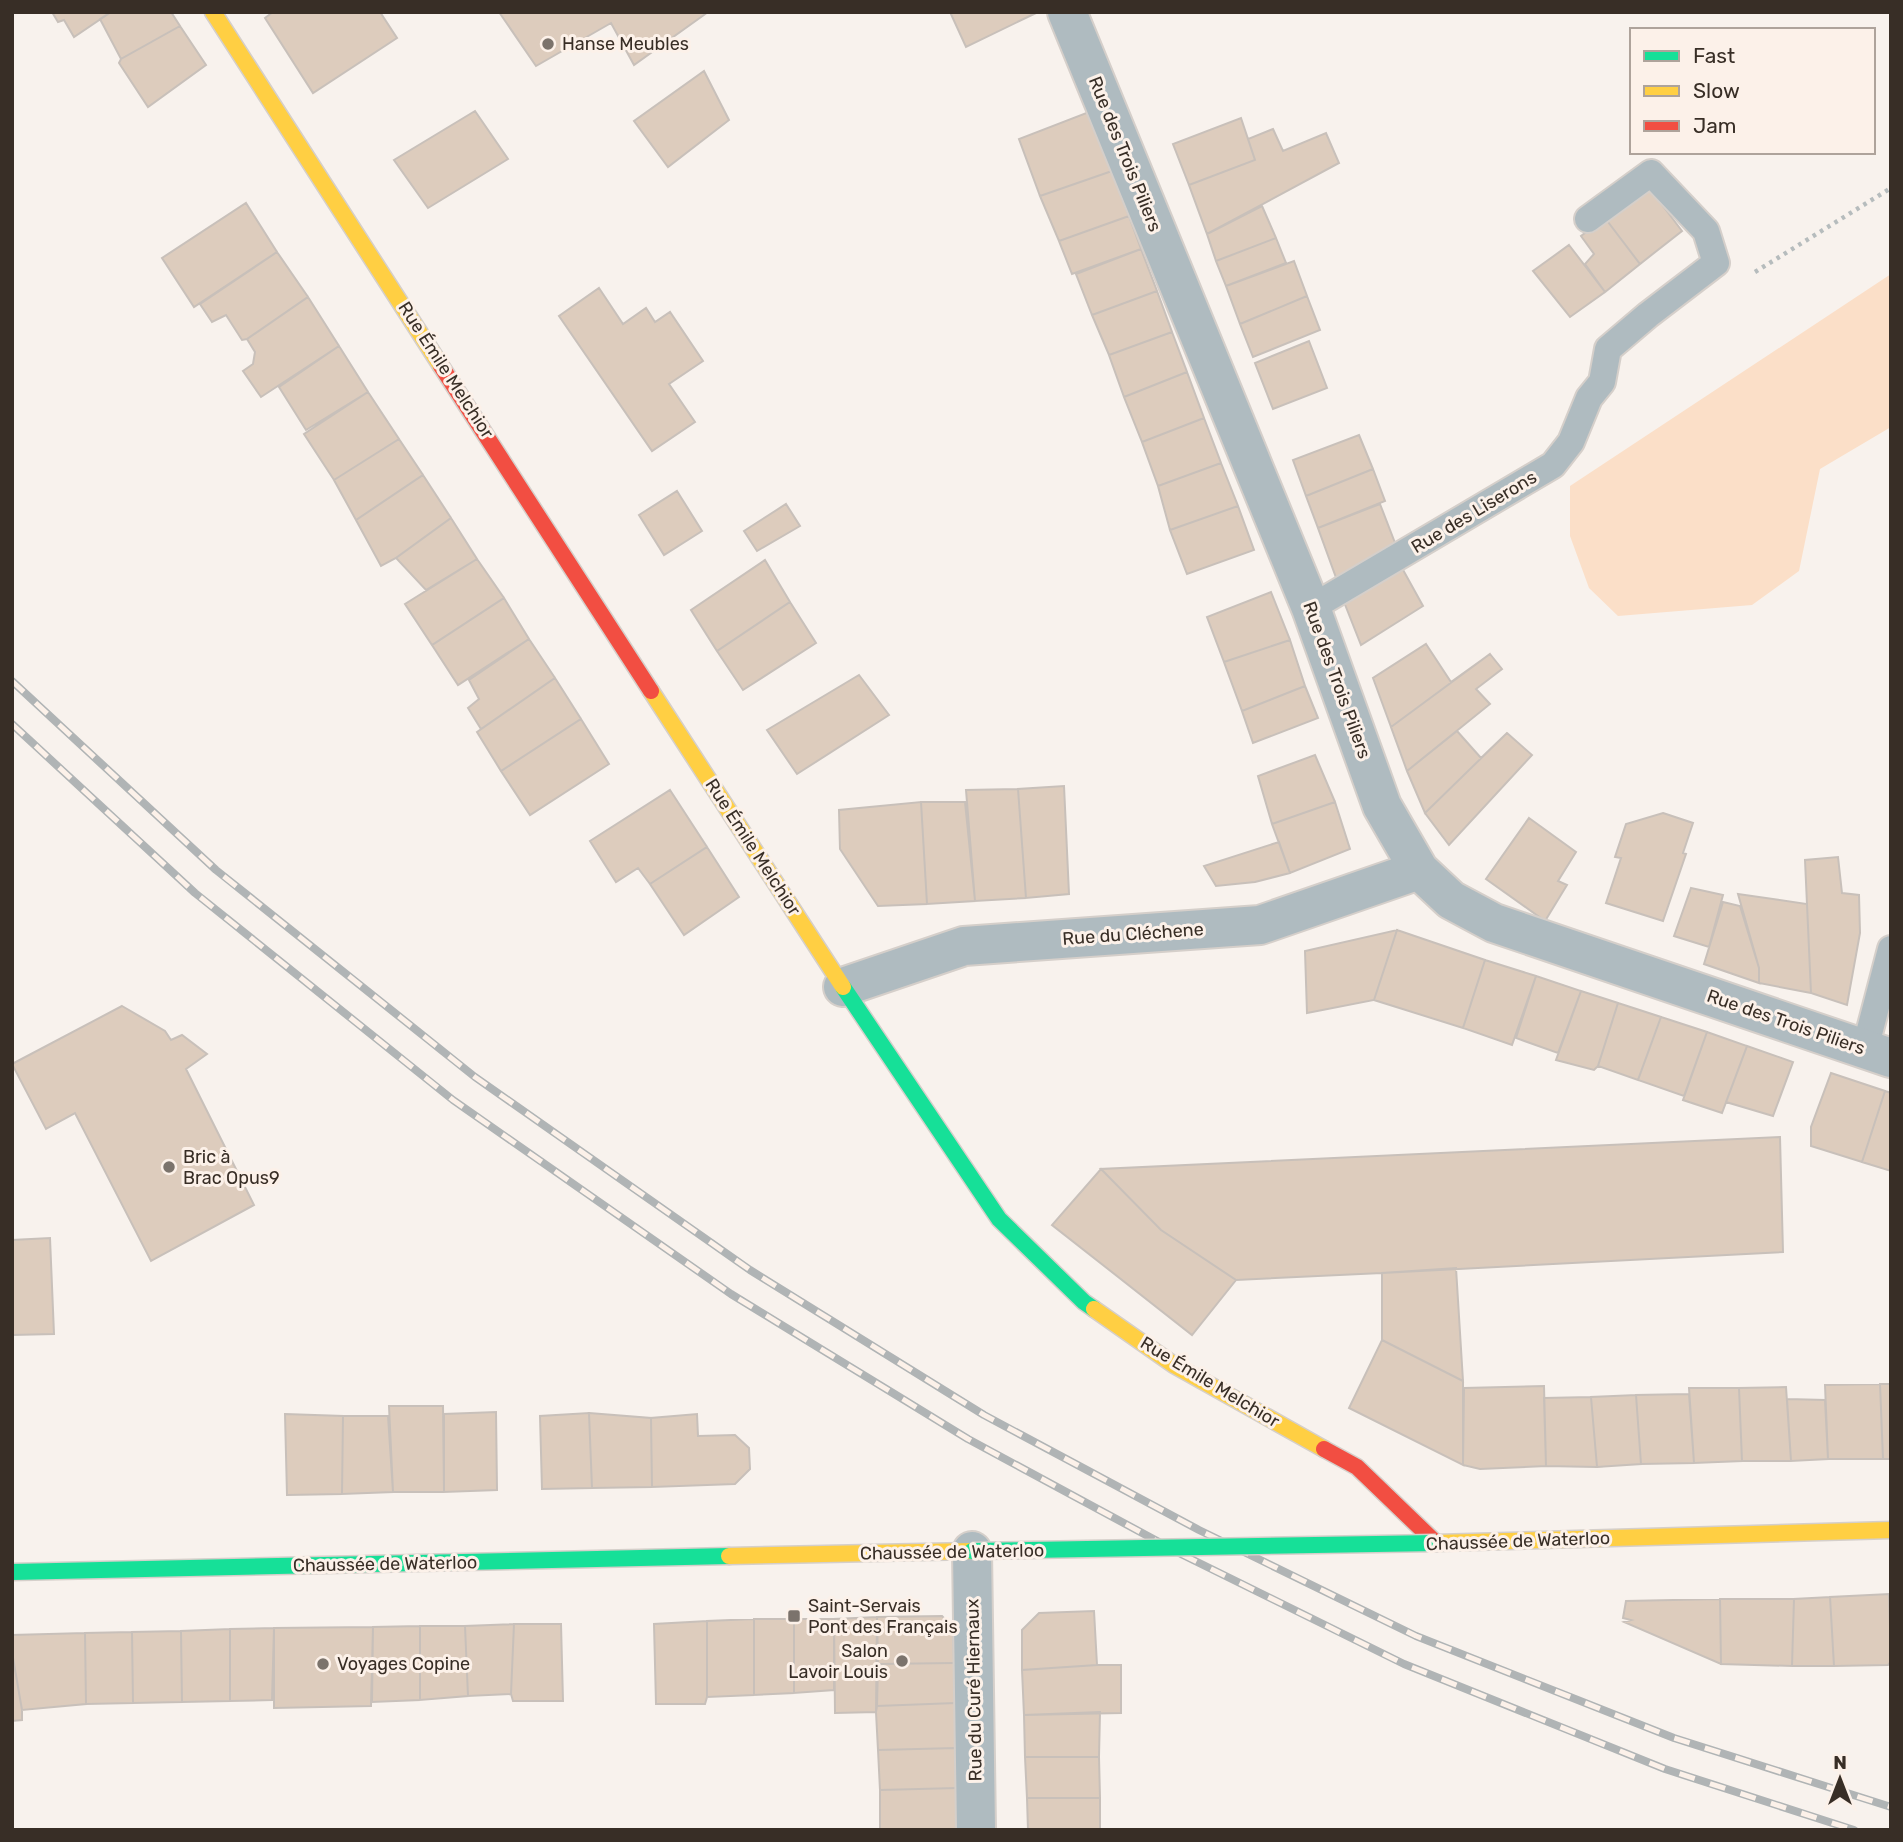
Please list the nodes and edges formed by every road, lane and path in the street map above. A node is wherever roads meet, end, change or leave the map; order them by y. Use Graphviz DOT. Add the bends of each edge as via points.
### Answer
graph roads {
  1 [pos="213,12"];
  2 [pos="1067,12"];
  3 [pos="1588,219"];
  4 [pos="1311,608"];
  5 [pos="1419,870"];
  6 [pos="1891,949"];
  7 [pos="843,987"];
  8 [pos="1878,1053"];
  9 [pos="1891,1530"];
  10 [pos="1436,1543"];
  11 [pos="972,1551"];
  12 [pos="12,1572"];
  13 [pos="976,1830"];
  1 -- 7 [label="street, Rue Émile Melchior"];
  2 -- 4 [label="street, Rue des Trois Piliers"];
  3 -- 4 [label="lane, Rue des Liserons" via="1651,173 1706,231 1716,263 1608,349 1602,382 1553,466"];
  4 -- 5 [label="street, Rue des Trois Piliers" via="1382,806"];
  5 -- 7 [label="street, Rue du Cléchene" via="1261,925 964,946"];
  5 -- 8 [label="street, Rue des Trois Piliers" via="1451,900 1494,923"];
  6 -- 8 [label="lane"];
  7 -- 10 [label="street, Rue Émile Melchior" via="999,1219 1084,1302 1174,1365 1357,1467"];
  9 -- 10 [label="street, Chaussée de Waterloo"];
  10 -- 11 [label="street, Chaussée de Waterloo, bridge"];
  11 -- 12 [label="street, Chaussée de Waterloo"];
  11 -- 13 [label="street, Rue du Curé Hiernaux"];
}
